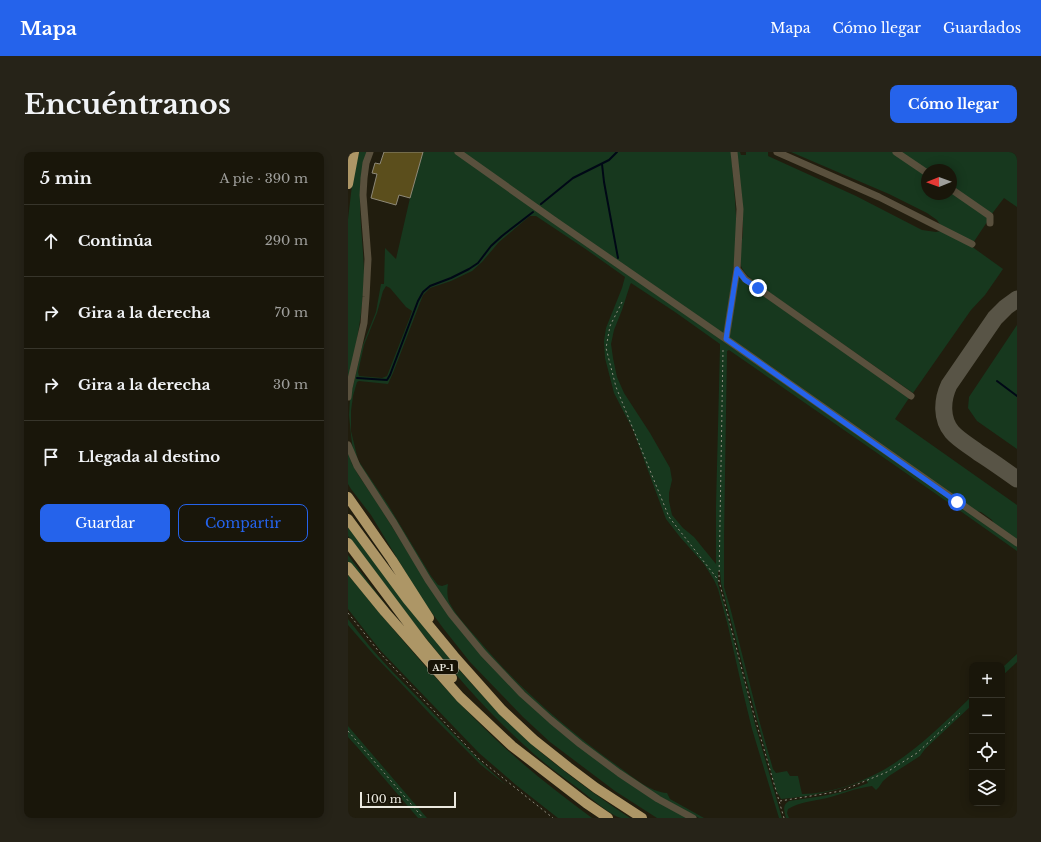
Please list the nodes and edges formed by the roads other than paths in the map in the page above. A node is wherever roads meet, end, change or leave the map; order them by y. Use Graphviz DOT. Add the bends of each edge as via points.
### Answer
graph roads {
  1 [pos="354,152"];
  2 [pos="370,152"];
  3 [pos="458,152"];
  4 [pos="734,152"];
  5 [pos="777,152"];
  6 [pos="896,152"];
  7 [pos="921,169"];
  8 [pos="348,184"];
  9 [pos="957,193"];
  10 [pos="990,223"];
  11 [pos="972,244"];
  12 [pos="737,269"];
  13 [pos="726,339"];
  14 [pos="911,396"];
  15 [pos="348,397"];
  16 [pos="348,444"];
  17 [pos="349,497"];
  18 [pos="348,519"];
  19 [pos="1017,543"];
  20 [pos="348,544"];
  21 [pos="348,567"];
  22 [pos="454,656"];
  23 [pos="552,777"];
  24 [pos="608,818"];
  25 [pos="642,818"];
  26 [pos="693,818"];
  1 -- 8 [label="highway"];
  2 -- 15 [label="street" via="366,162 363,195 368,259 364,323"];
  3 -- 13 [label="street"];
  4 -- 12 [label="street" via="740,209"];
  5 -- 11 [label="street" via="879,197"];
  6 -- 7 [label="street"];
  9 -- 10 [label="street" via="990,216"];
  12 -- 13 [label="street"];
  12 -- 14 [label="street" via="745,280"];
  13 -- 19 [label="street"];
  16 -- 26 [label="street" via="357,466 428,580 451,614 483,653 534,705 580,744 658,799"];
  17 -- 22 [label="highway"];
  18 -- 22 [label="highway, AP-1" via="407,599"];
  20 -- 23 [label="highway, AP-1" via="468,698"];
  21 -- 23 [label="highway" via="460,697 512,746"];
  22 -- 25 [label="highway, AP-1" via="502,710 534,740 596,788"];
  23 -- 24 [label="highway, AP-1"];
}
